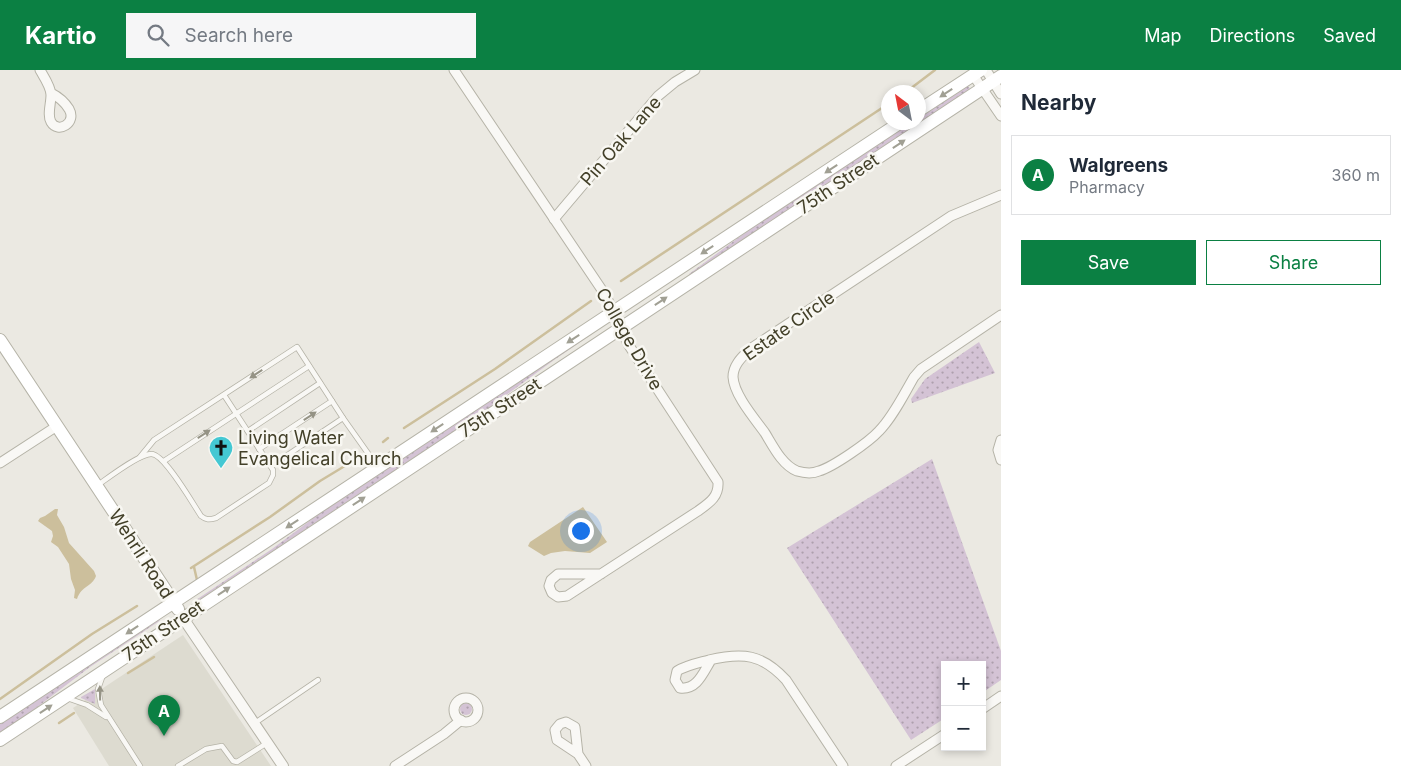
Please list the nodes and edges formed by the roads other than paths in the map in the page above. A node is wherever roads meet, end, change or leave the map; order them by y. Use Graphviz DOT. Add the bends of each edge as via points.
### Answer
graph roads {
  1 [pos="40,70"];
  2 [pos="454,70"];
  3 [pos="986,70"];
  4 [pos="689,71"];
  5 [pos="977,72"];
  6 [pos="992,82"];
  7 [pos="51,93"];
  8 [pos="1001,94"];
  9 [pos="926,106"];
  10 [pos="1001,116"];
  11 [pos="889,130"];
  12 [pos="1001,195"];
  13 [pos="554,219"];
  14 [pos="613,312"];
  15 [pos="1001,315"];
  16 [pos="621,328"];
  17 [pos="0,340"];
  18 [pos="309,366"];
  19 [pos="320,384"];
  20 [pos="224,395"];
  21 [pos="332,402"];
  22 [pos="236,414"];
  23 [pos="343,418"];
  24 [pos="57,426"];
  25 [pos="248,431"];
  26 [pos="1001,440"];
  27 [pos="259,449"];
  28 [pos="140,457"];
  29 [pos="1001,460"];
  30 [pos="164,461"];
  31 [pos="0,463"];
  32 [pos="271,466"];
  33 [pos="378,467"];
  34 [pos="96,486"];
  35 [pos="601,574"];
  36 [pos="173,603"];
  37 [pos="183,618"];
  38 [pos="711,660"];
  39 [pos="107,668"];
  40 [pos="318,680"];
  41 [pos="65,697"];
  42 [pos="1000,699"];
  43 [pos="986,707"];
  44 [pos="0,717"];
  45 [pos="108,718"];
  46 [pos="461,720"];
  47 [pos="254,724"];
  48 [pos="941,737"];
  49 [pos="0,740"];
  50 [pos="267,743"];
  51 [pos="578,754"];
  52 [pos="140,766"];
  53 [pos="178,766"];
  54 [pos="283,766"];
  55 [pos="395,766"];
  56 [pos="586,766"];
  57 [pos="843,766"];
  58 [pos="896,766"];
  1 -- 7 [label="street"];
  2 -- 13 [label="street, College Drive"];
  3 -- 6 [label="street"];
  4 -- 13 [label="street, Pin Oak Lane" via="658,96"];
  5 -- 6 [label="street"];
  5 -- 9 [label="main road, one-way"];
  6 -- 8 [label="street"];
  6 -- 10 [label="street"];
  16 -- 6 [label="main road, 75th Street, one-way"];
  11 -- 14 [label="main road, 75th Street, one-way"];
  12 -- 15 [label="street, Estate Circle" via="951,216 750,349 736,364 733,379 743,402 784,460 804,473 818,472 880,430 921,369"];
  13 -- 14 [label="street, College Drive" via="606,296"];
  14 -- 16 [label="street, College Drive"];
  14 -- 33 [label="main road, 75th Street, one-way"];
  16 -- 35 [label="street, College Drive" via="628,344 715,475 718,487 711,502"];
  37 -- 16 [label="main road, 75th Street, one-way"];
  17 -- 24 [label="main road, Wehrli Road"];
  18 -- 19 [label="lane"];
  18 -- 20 [label="lane, one-way" via="297,347"];
  18 -- 22 [label="lane"];
  19 -- 21 [label="lane"];
  19 -- 25 [label="lane"];
  20 -- 22 [label="lane"];
  20 -- 28 [label="lane" via="154,440"];
  21 -- 23 [label="lane"];
  27 -- 21 [label="lane, one-way"];
  22 -- 25 [label="lane"];
  30 -- 22 [label="lane, one-way"];
  23 -- 32 [label="lane"];
  23 -- 33 [label="lane"];
  24 -- 31 [label="street"];
  24 -- 34 [label="main road, Wehrli Road"];
  25 -- 27 [label="lane"];
  26 -- 29 [label="street" via="998,450"];
  27 -- 32 [label="lane"];
  28 -- 30 [label="lane" via="150,453"];
  28 -- 34 [label="lane"];
  30 -- 32 [label="lane" via="200,516 210,520 269,483 274,475"];
  33 -- 36 [label="main road, 75th Street, one-way"];
  34 -- 36 [label="main road, Wehrli Road"];
  35 -- 35 [label="street, College Drive" via="567,596 558,597 549,586 558,574"];
  36 -- 37 [label="main road, Wehrli Road"];
  36 -- 44 [label="main road, 75th Street, one-way"];
  37 -- 39 [label="main road, 75th Street"];
  37 -- 47 [label="street, Wehrli Road"];
  38 -- 57 [label="street" via="740,655 763,661 777,670"];
  39 -- 41 [label="main road, 75th Street"];
  45 -- 39 [label="lane, one-way" via="98,689"];
  40 -- 47 [label="lane"];
  41 -- 45 [label="lane" via="88,705"];
  49 -- 41 [label="main road, 75th Street, one-way"];
  42 -- 43 [label="street"];
  45 -- 52 [label="lane"];
  46 -- 55 [label="street"];
  47 -- 50 [label="street, Wehrli Road"];
  48 -- 58 [label="street"];
  50 -- 53 [label="lane" via="237,762 222,746 206,749"];
  50 -- 54 [label="street, Wehrli Road"];
  51 -- 56 [label="street"];
}
